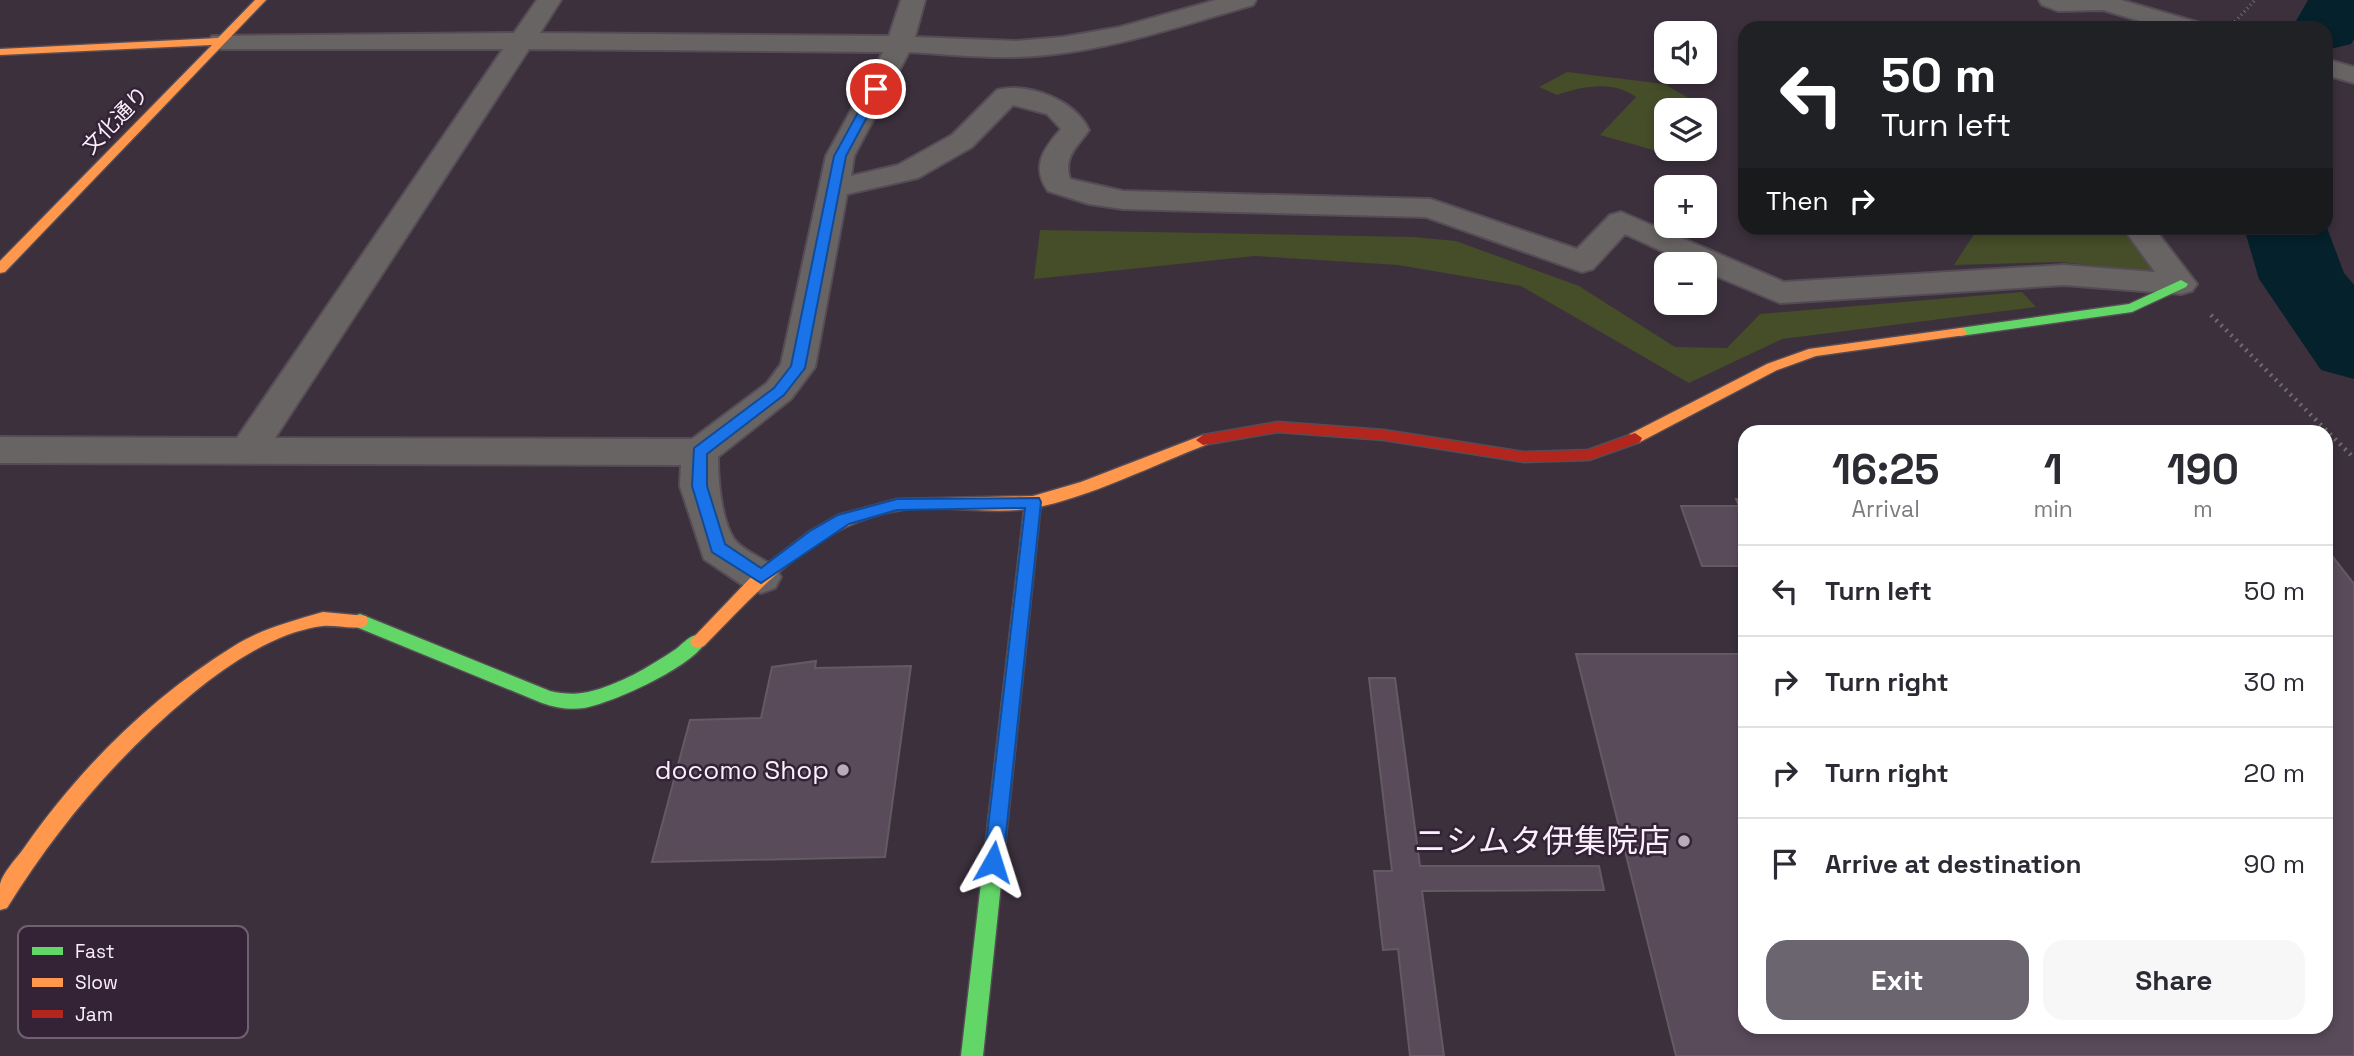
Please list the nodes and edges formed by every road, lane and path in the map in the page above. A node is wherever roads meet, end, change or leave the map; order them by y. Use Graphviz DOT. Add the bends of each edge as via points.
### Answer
graph roads {
  1 [pos="261,0"];
  2 [pos="550,0"];
  3 [pos="913,0"];
  4 [pos="1244,0"];
  5 [pos="2255,0"];
  6 [pos="2056,11"];
  7 [pos="2167,21"];
  8 [pos="2236,21"];
  9 [pos="221,41"];
  10 [pos="522,41"];
  11 [pos="900,44"];
  12 [pos="0,52"];
  13 [pos="2333,69"];
  14 [pos="2354,75"];
  15 [pos="832,189"];
  16 [pos="2143,235"];
  17 [pos="0,269"];
  18 [pos="2181,284"];
  19 [pos="2320,425"];
  20 [pos="2333,438"];
  21 [pos="0,450"];
  22 [pos="248,450"];
  23 [pos="700,452"];
  24 [pos="2354,458"];
  25 [pos="1033,502"];
  26 [pos="761,576"];
  27 [pos="0,901"];
  28 [pos="972,1056"];
  1 -- 9 [label="street, 文化通り"];
  2 -- 10 [label="street"];
  3 -- 11 [label="street"];
  4 -- 11 [label="street" via="1063,46 1016,49"];
  5 -- 8 [label="path"];
  6 -- 7 [label="street" via="2104,3"];
  9 -- 10 [label="street"];
  9 -- 12 [label="street"];
  9 -- 17 [label="street, 文化通り"];
  10 -- 11 [label="street"];
  10 -- 22 [label="street"];
  11 -- 15 [label="street" via="840,156"];
  13 -- 14 [label="street"];
  15 -- 18 [label="street" via="908,172 962,141 1007,96 1058,107 1072,117 1075,130 1054,156 1051,170 1058,185 1089,195 1123,200 1430,208 1582,262 1621,221 1780,293 2064,275"];
  15 -- 23 [label="street" via="798,368 779,391"];
  16 -- 18 [label="street"];
  18 -- 19 [label="path"];
  18 -- 25 [label="street" via="2132,308 1814,352 1772,367 1647,434 1589,455 1524,457 1384,435 1279,427 1196,441 1086,486"];
  20 -- 24 [label="path"];
  21 -- 22 [label="street"];
  22 -- 23 [label="street"];
  23 -- 26 [label="street" via="699,486 718,548"];
  25 -- 26 [label="street" via="897,505 857,516 816,535"];
  25 -- 28 [label="street"];
  26 -- 27 [label="street" via="673,661 603,695 570,702 548,698 358,620 333,617 297,623 190,685 118,750 48,830"];
}
